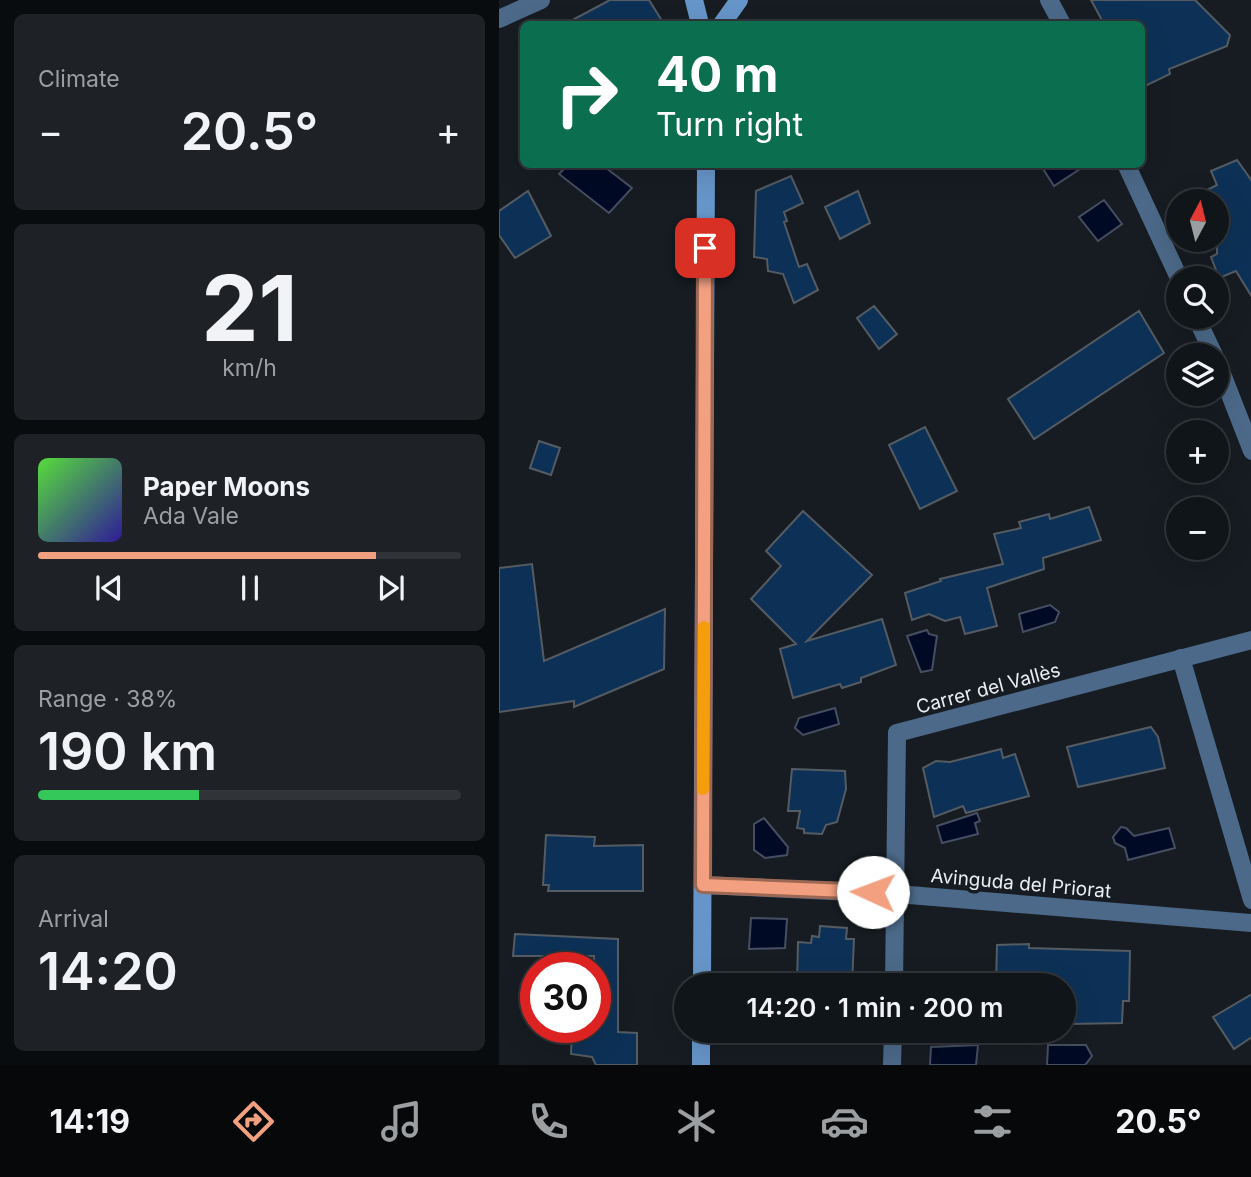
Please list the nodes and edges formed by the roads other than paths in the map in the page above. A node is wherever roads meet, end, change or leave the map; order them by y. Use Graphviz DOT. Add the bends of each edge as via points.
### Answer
graph roads {
  1 [pos="541,0"];
  2 [pos="694,0"];
  3 [pos="739,0"];
  4 [pos="1049,0"];
  5 [pos="499,19"];
  6 [pos="699,21"];
  7 [pos="724,21"];
  8 [pos="1060,21"];
  9 [pos="706,168"];
  10 [pos="1128,168"];
  11 [pos="1173,266"];
  12 [pos="1229,392"];
  13 [pos="1251,451"];
  14 [pos="1251,640"];
  15 [pos="1181,658"];
  16 [pos="703,885"];
  17 [pos="897,894"];
  18 [pos="1251,900"];
  19 [pos="1251,923"];
  20 [pos="702,973"];
  21 [pos="894,973"];
  22 [pos="701,1043"];
  23 [pos="893,1043"];
  24 [pos="701,1065"];
  25 [pos="892,1065"];
  1 -- 5 [label="street"];
  2 -- 6 [label="street"];
  3 -- 7 [label="street"];
  4 -- 8 [label="street"];
  9 -- 16 [label="street"];
  10 -- 11 [label="street"];
  12 -- 13 [label="street"];
  14 -- 15 [label="street, Carrer del Vallès"];
  15 -- 17 [label="street, Carrer del Vallès" via="897,733"];
  15 -- 18 [label="street"];
  16 -- 17 [label="street, Avinguda del Priorat"];
  16 -- 20 [label="street"];
  17 -- 19 [label="street, Avinguda del Priorat"];
  17 -- 21 [label="street, Carrer del Vallès"];
  22 -- 24 [label="street"];
  23 -- 25 [label="street"];
}
